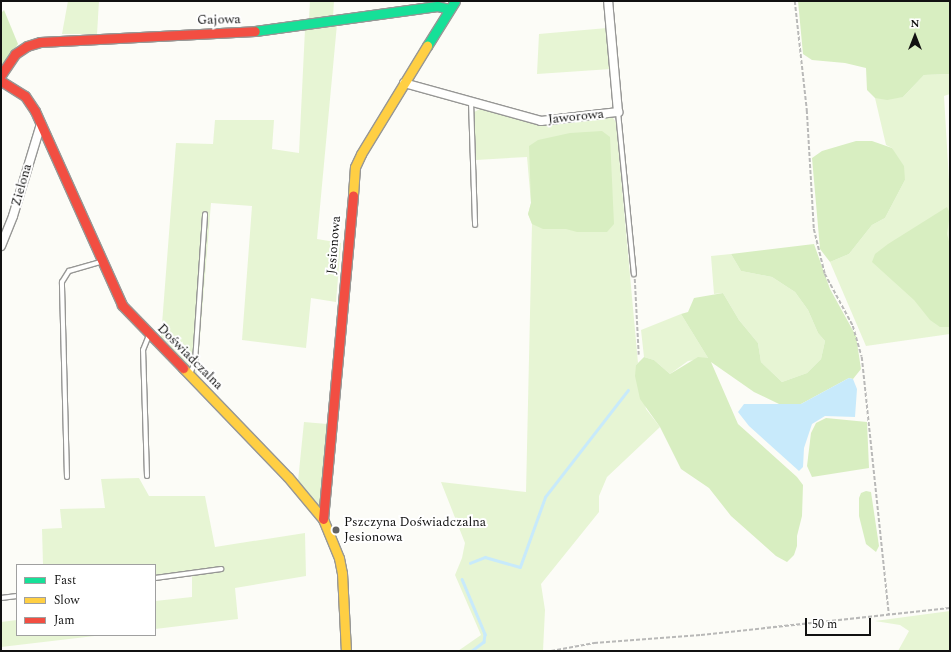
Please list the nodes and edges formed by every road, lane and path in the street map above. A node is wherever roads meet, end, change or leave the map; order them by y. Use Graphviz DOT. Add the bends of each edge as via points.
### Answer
graph roads {
  1 [pos="455,1"];
  2 [pos="608,1"];
  3 [pos="795,1"];
  4 [pos="449,9"];
  5 [pos="1,75"];
  6 [pos="1,81"];
  7 [pos="404,83"];
  8 [pos="471,102"];
  9 [pos="618,112"];
  10 [pos="41,124"];
  11 [pos="206,214"];
  12 [pos="475,225"];
  13 [pos="1,246"];
  14 [pos="100,262"];
  15 [pos="634,274"];
  16 [pos="150,334"];
  17 [pos="639,355"];
  18 [pos="189,376"];
  19 [pos="147,476"];
  20 [pos="67,477"];
  21 [pos="322,519"];
  22 [pos="221,569"];
  23 [pos="156,578"];
  24 [pos="16,596"];
  25 [pos="1,598"];
  26 [pos="950,608"];
  27 [pos="889,615"];
  28 [pos="346,651"];
  29 [pos="551,651"];
  1 -- 4 [label="street, Jesionowa"];
  2 -- 9 [label="street, Jaworowa"];
  3 -- 27 [label="path" via="814,229 825,274 853,326 862,357"];
  4 -- 5 [label="street, Gajowa" via="437,6 244,32 40,42 27,46 15,54"];
  4 -- 7 [label="street, Jesionowa"];
  6 -- 10 [label="street, Doświadczalna" via="25,96"];
  7 -- 8 [label="street, Jaworowa"];
  7 -- 21 [label="street, Jesionowa" via="361,154 352,180 327,492"];
  8 -- 9 [label="street, Jaworowa" via="541,121"];
  8 -- 12 [label="lane"];
  9 -- 15 [label="lane"];
  10 -- 13 [label="street, Zielona" via="13,216"];
  10 -- 14 [label="street, Doświadczalna"];
  11 -- 18 [label="lane" via="195,362"];
  14 -- 16 [label="street, Doświadczalna" via="122,304"];
  14 -- 20 [label="lane" via="70,271 62,282"];
  15 -- 17 [label="path"];
  16 -- 18 [label="street, Doświadczalna"];
  16 -- 19 [label="lane" via="143,350"];
  18 -- 21 [label="street, Doświadczalna" via="288,477"];
  21 -- 28 [label="street, Doświadczalna" via="339,558 342,573"];
  22 -- 23 [label="lane"];
  24 -- 25 [label="lane"];
  26 -- 27 [label="path"];
  27 -- 29 [label="path" via="701,635 594,643"];
}
